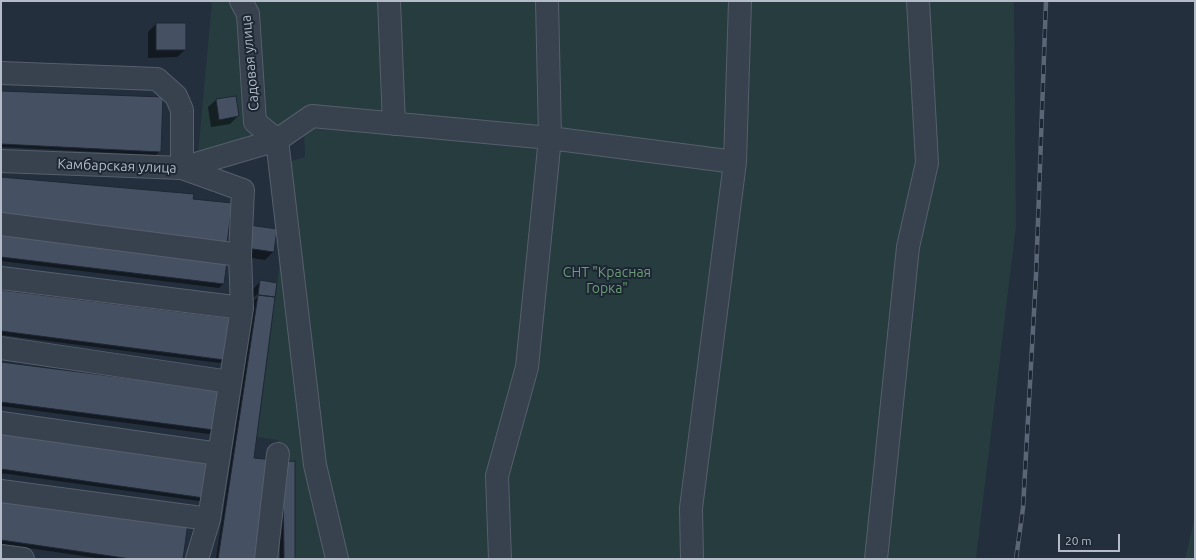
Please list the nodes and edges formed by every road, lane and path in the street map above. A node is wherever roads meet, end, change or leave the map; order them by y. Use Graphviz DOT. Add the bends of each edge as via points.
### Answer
graph roads {
  1 [pos="241,1"];
  2 [pos="389,1"];
  3 [pos="546,1"];
  4 [pos="740,1"];
  5 [pos="918,1"];
  6 [pos="1,73"];
  7 [pos="394,124"];
  8 [pos="550,138"];
  9 [pos="277,140"];
  10 [pos="1,161"];
  11 [pos="735,162"];
  12 [pos="182,168"];
  13 [pos="1,224"];
  14 [pos="240,255"];
  15 [pos="1,278"];
  16 [pos="242,308"];
  17 [pos="1,348"];
  18 [pos="230,382"];
  19 [pos="1,423"];
  20 [pos="219,454"];
  21 [pos="278,454"];
  22 [pos="1,491"];
  23 [pos="209,519"];
  24 [pos="1,556"];
  25 [pos="23,559"];
  26 [pos="197,559"];
  27 [pos="266,559"];
  28 [pos="337,559"];
  29 [pos="500,559"];
  30 [pos="692,559"];
  31 [pos="876,559"];
  1 -- 9 [label="street, Садовая улица" via="248,14 255,122"];
  2 -- 7 [label="street"];
  3 -- 8 [label="street"];
  4 -- 11 [label="street"];
  5 -- 31 [label="street" via="927,162 908,247"];
  6 -- 12 [label="street" via="157,79 176,96 182,110"];
  7 -- 8 [label="street, Камбарская улица"];
  7 -- 9 [label="street, Камбарская улица" via="312,116"];
  8 -- 11 [label="street, Камбарская улица"];
  8 -- 29 [label="street" via="527,367 497,476"];
  9 -- 12 [label="street, Камбарская улица"];
  9 -- 28 [label="street" via="315,465"];
  10 -- 12 [label="street, Камбарская улица"];
  11 -- 30 [label="street" via="691,508"];
  12 -- 14 [label="street" via="243,190"];
  13 -- 14 [label="street"];
  14 -- 16 [label="street"];
  15 -- 16 [label="street"];
  16 -- 18 [label="street"];
  17 -- 18 [label="street"];
  18 -- 20 [label="street"];
  19 -- 20 [label="street"];
  20 -- 23 [label="street"];
  21 -- 27 [label="street"];
  22 -- 23 [label="street"];
  23 -- 26 [label="street"];
  24 -- 25 [label="street"];
}
